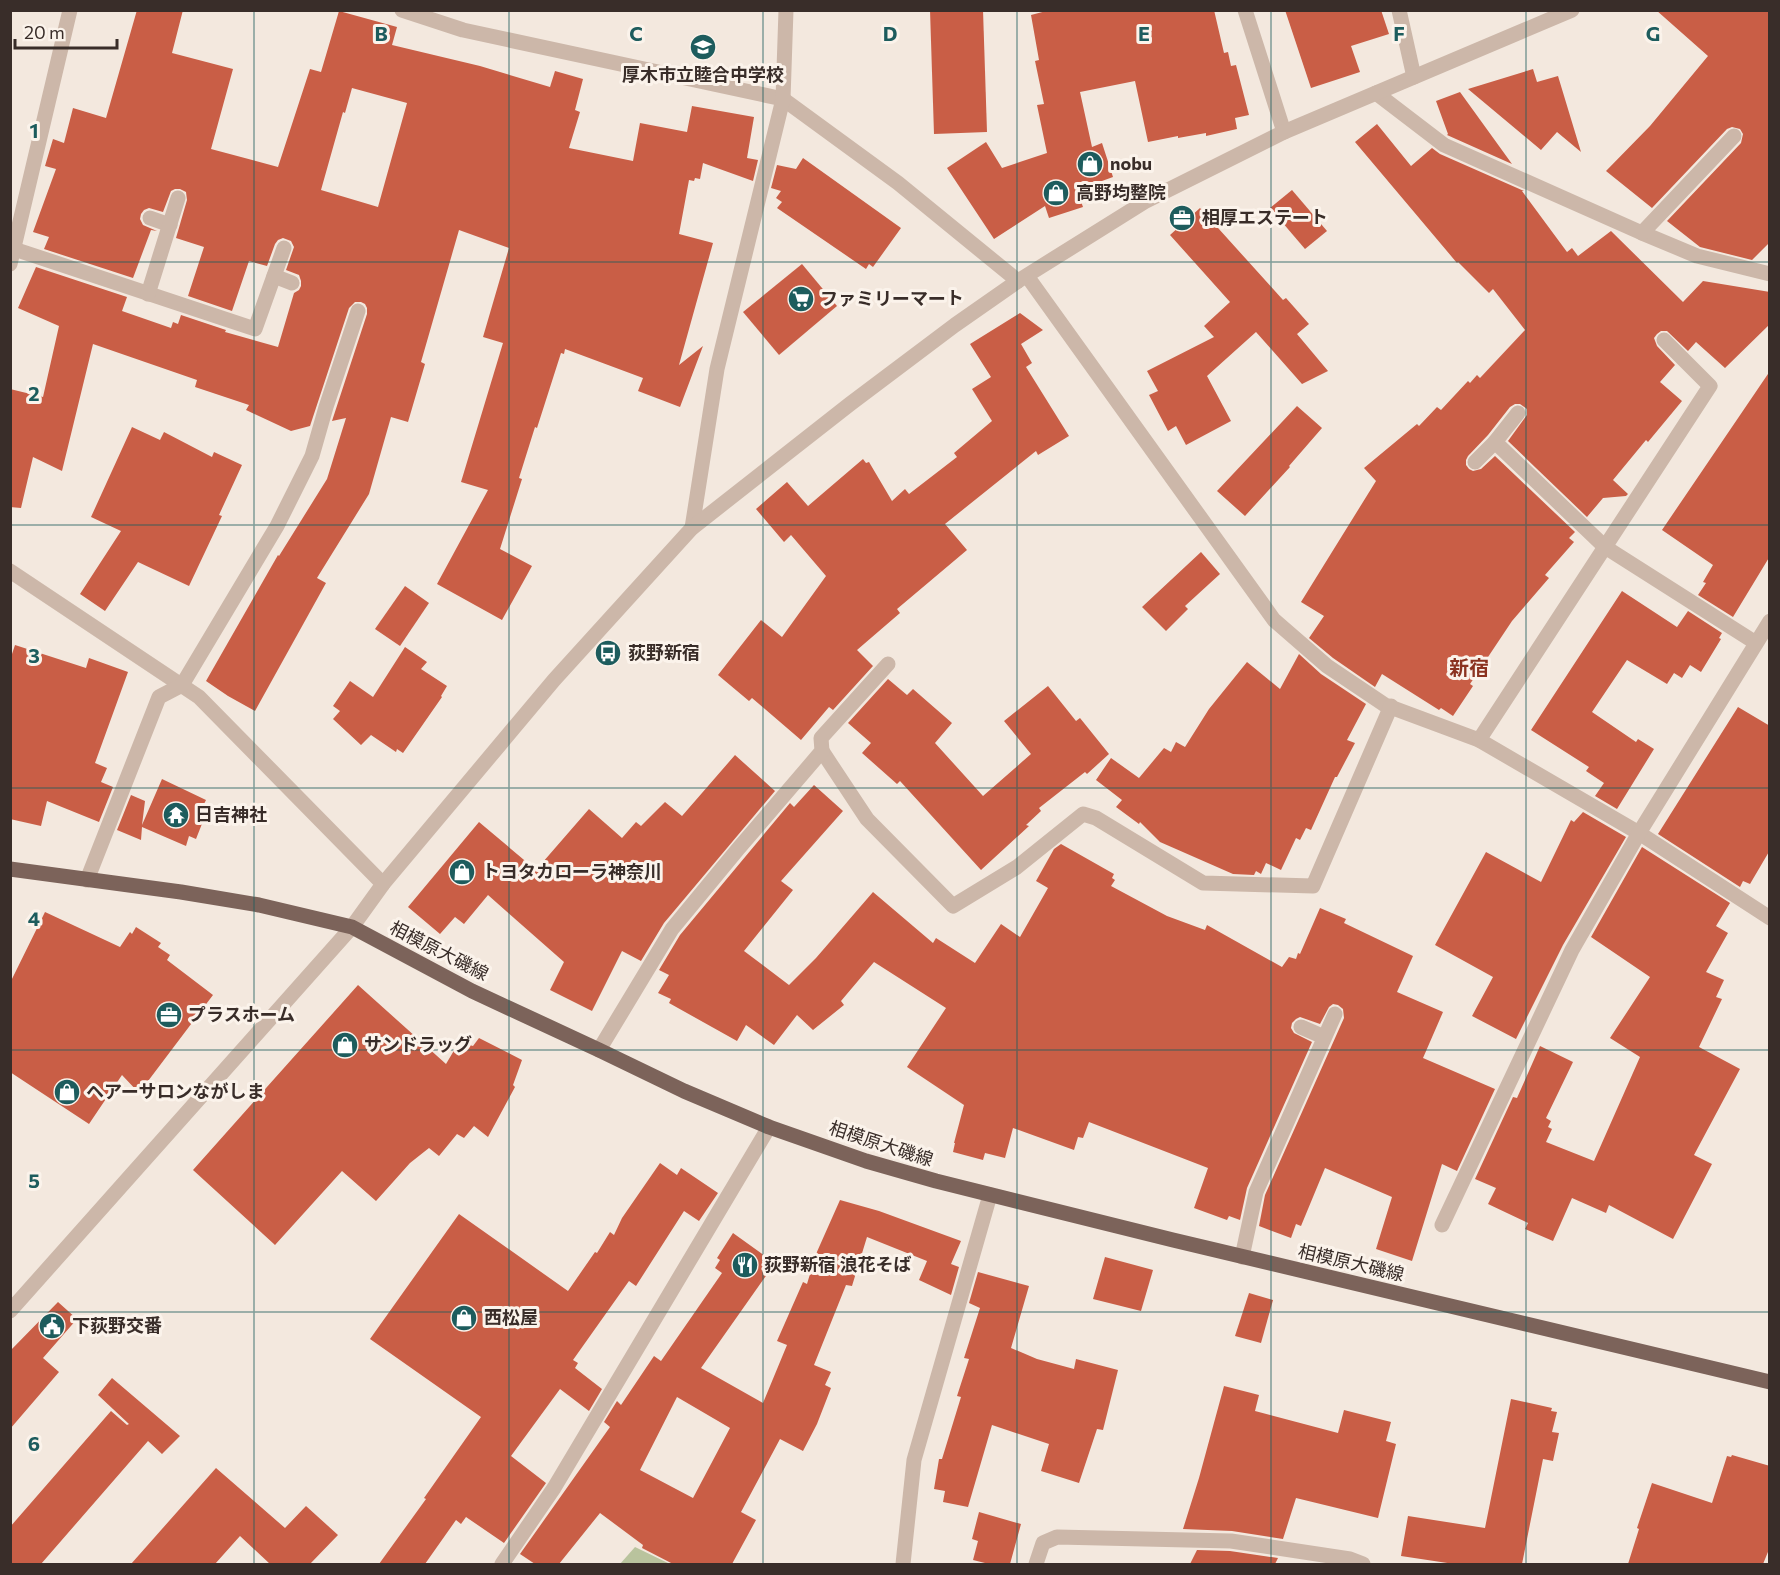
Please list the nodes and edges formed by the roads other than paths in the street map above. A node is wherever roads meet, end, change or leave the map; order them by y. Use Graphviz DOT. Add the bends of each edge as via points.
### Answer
graph roads {
  1 [pos="70,10"];
  2 [pos="402,10"];
  3 [pos="786,10"];
  4 [pos="1245,10"];
  5 [pos="1399,10"];
  6 [pos="1572,10"];
  7 [pos="1414,77"];
  8 [pos="1376,93"];
  9 [pos="783,99"];
  10 [pos="1284,132"];
  11 [pos="1734,136"];
  12 [pos="178,198"];
  13 [pos="150,218"];
  14 [pos="170,225"];
  15 [pos="1642,233"];
  16 [pos="284,248"];
  17 [pos="12,256"];
  18 [pos="1770,274"];
  19 [pos="274,276"];
  20 [pos="1023,278"];
  21 [pos="292,283"];
  22 [pos="148,294"];
  23 [pos="358,311"];
  24 [pos="1664,340"];
  25 [pos="1518,413"];
  26 [pos="1495,442"];
  27 [pos="1475,462"];
  28 [pos="692,528"];
  29 [pos="1605,547"];
  30 [pos="10,571"];
  31 [pos="1770,621"];
  32 [pos="1756,643"];
  33 [pos="888,663"];
  34 [pos="182,685"];
  35 [pos="1391,706"];
  36 [pos="1479,740"];
  37 [pos="822,751"];
  38 [pos="1639,833"];
  39 [pos="10,869"];
  40 [pos="87,880"];
  41 [pos="383,885"];
  42 [pos="1770,918"];
  43 [pos="352,927"];
  44 [pos="1335,1014"];
  45 [pos="1301,1027"];
  46 [pos="1324,1037"];
  47 [pos="599,1050"];
  48 [pos="769,1127"];
  49 [pos="990,1195"];
  50 [pos="1442,1225"];
  51 [pos="1242,1257"];
  52 [pos="10,1311"];
  53 [pos="1770,1382"];
  54 [pos="502,1564"];
  55 [pos="903,1564"];
  56 [pos="1036,1564"];
  57 [pos="1363,1564"];
  1 -- 17 [label="street"];
  2 -- 9 [label="street" via="462,30"];
  3 -- 9 [label="street"];
  4 -- 10 [label="street"];
  5 -- 7 [label="street"];
  6 -- 7 [label="street"];
  7 -- 8 [label="street"];
  8 -- 10 [label="street"];
  8 -- 15 [label="street" via="1444,145"];
  9 -- 20 [label="street"];
  9 -- 28 [label="street" via="717,369"];
  10 -- 20 [label="street" via="1146,201"];
  11 -- 15 [label="street"];
  12 -- 14 [label="street"];
  13 -- 14 [label="street"];
  14 -- 22 [label="street"];
  15 -- 18 [label="street" via="1700,257"];
  16 -- 19 [label="street"];
  17 -- 22 [label="street"];
  19 -- 21 [label="street"];
  19 -- 22 [label="street" via="255,329"];
  20 -- 28 [label="street" via="850,404"];
  20 -- 35 [label="street" via="1274,620 1328,666"];
  23 -- 34 [label="street" via="312,456 277,526"];
  24 -- 29 [label="street" via="1710,386"];
  25 -- 26 [label="street"];
  26 -- 27 [label="street"];
  26 -- 29 [label="street"];
  28 -- 41 [label="street" via="554,680"];
  29 -- 32 [label="street"];
  29 -- 36 [label="street"];
  30 -- 34 [label="street"];
  31 -- 32 [label="street"];
  32 -- 38 [label="street"];
  33 -- 37 [label="street" via="821,738"];
  34 -- 40 [label="street" via="159,697"];
  34 -- 41 [label="street" via="199,697"];
  35 -- 36 [label="street"];
  35 -- 37 [label="street" via="1313,886 1203,883 1096,818 1083,814 1017,867 953,906 867,819"];
  36 -- 38 [label="street"];
  37 -- 47 [label="street" via="672,929"];
  38 -- 42 [label="street"];
  38 -- 50 [label="street" via="1572,950"];
  39 -- 40 [label="main road, 相模原大磯線"];
  40 -- 43 [label="main road, 相模原大磯線" via="259,905"];
  41 -- 43 [label="street"];
  43 -- 47 [label="main road, 相模原大磯線" via="472,991"];
  43 -- 52 [label="street"];
  44 -- 46 [label="street"];
  45 -- 46 [label="street"];
  46 -- 51 [label="street" via="1256,1192"];
  47 -- 48 [label="main road, 相模原大磯線"];
  48 -- 49 [label="main road, 相模原大磯線" via="866,1161"];
  48 -- 54 [label="street" via="554,1488"];
  49 -- 51 [label="main road, 相模原大磯線"];
  49 -- 55 [label="street" via="914,1460"];
  51 -- 53 [label="main road, 相模原大磯線"];
  56 -- 57 [label="street" via="1043,1542 1057,1537 1231,1541 1350,1558"];
}
